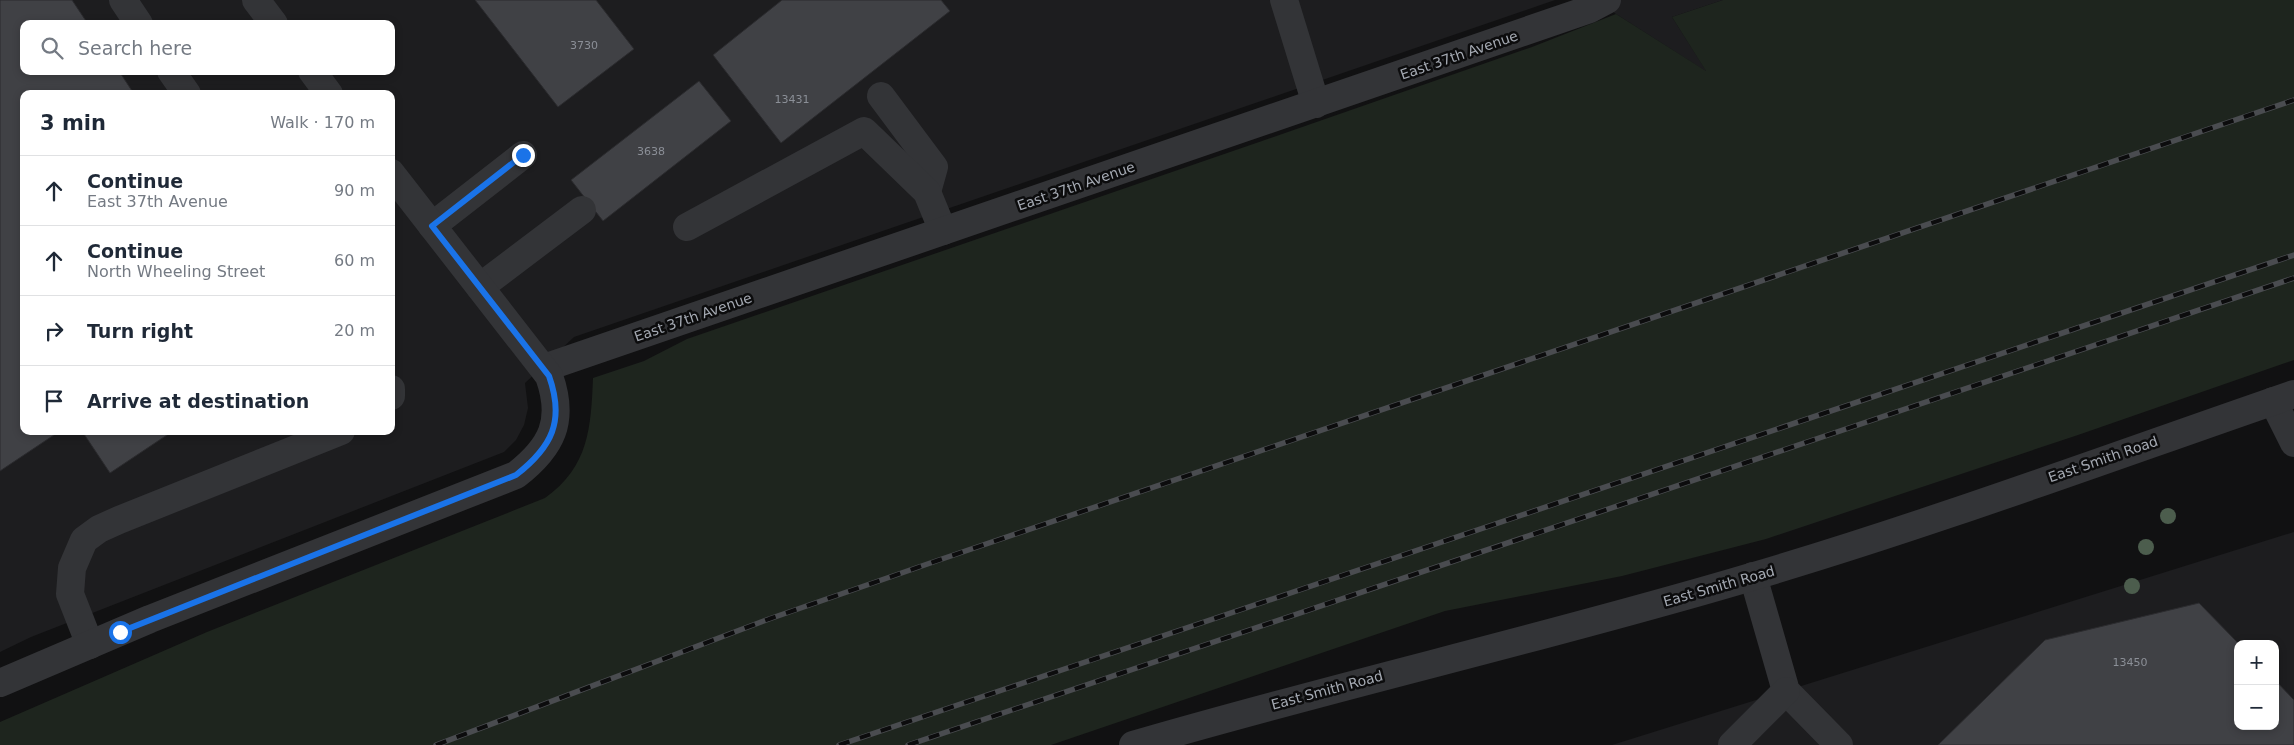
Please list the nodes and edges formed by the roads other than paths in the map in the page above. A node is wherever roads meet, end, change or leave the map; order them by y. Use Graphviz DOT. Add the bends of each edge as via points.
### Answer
graph roads {
  1 [pos="122,0"];
  2 [pos="256,0"];
  3 [pos="1284,0"];
  4 [pos="1607,0"];
  5 [pos="136,20"];
  6 [pos="271,20"];
  7 [pos="175,75"];
  8 [pos="315,75"];
  9 [pos="184,90"];
  10 [pos="326,90"];
  11 [pos="881,96"];
  12 [pos="1316,104"];
  13 [pos="523,155"];
  14 [pos="395,178"];
  15 [pos="927,192"];
  16 [pos="582,210"];
  17 [pos="432,226"];
  18 [pos="687,227"];
  19 [pos="943,231"];
  20 [pos="480,287"];
  21 [pos="544,368"];
  22 [pos="2283,397"];
  23 [pos="331,435"];
  24 [pos="2294,443"];
  25 [pos="1753,576"];
  26 [pos="90,645"];
  27 [pos="0,683"];
  28 [pos="1786,691"];
  29 [pos="1133,745"];
  30 [pos="1732,745"];
  31 [pos="1839,745"];
  1 -- 5 [label="street"];
  2 -- 6 [label="street"];
  3 -- 12 [label="street"];
  4 -- 12 [label="street, East 37th Avenue" via="1590,9"];
  7 -- 9 [label="street"];
  8 -- 10 [label="street"];
  11 -- 15 [label="street" via="934,167"];
  12 -- 19 [label="street, East 37th Avenue"];
  13 -- 17 [label="street"];
  14 -- 17 [label="street"];
  15 -- 18 [label="street" via="864,131"];
  15 -- 19 [label="street"];
  16 -- 20 [label="street"];
  17 -- 20 [label="street"];
  19 -- 21 [label="street, East 37th Avenue"];
  20 -- 21 [label="street"];
  21 -- 26 [label="street" via="556,396 556,418 543,451 516,475"];
  22 -- 24 [label="street"];
  22 -- 25 [label="street, East Smith Road" via="1912,525"];
  23 -- 26 [label="street" via="119,520 84,540 72,568 70,594"];
  25 -- 28 [label="street"];
  25 -- 29 [label="street, East Smith Road"];
  26 -- 27 [label="street"];
  28 -- 30 [label="street"];
  28 -- 31 [label="street"];
}
